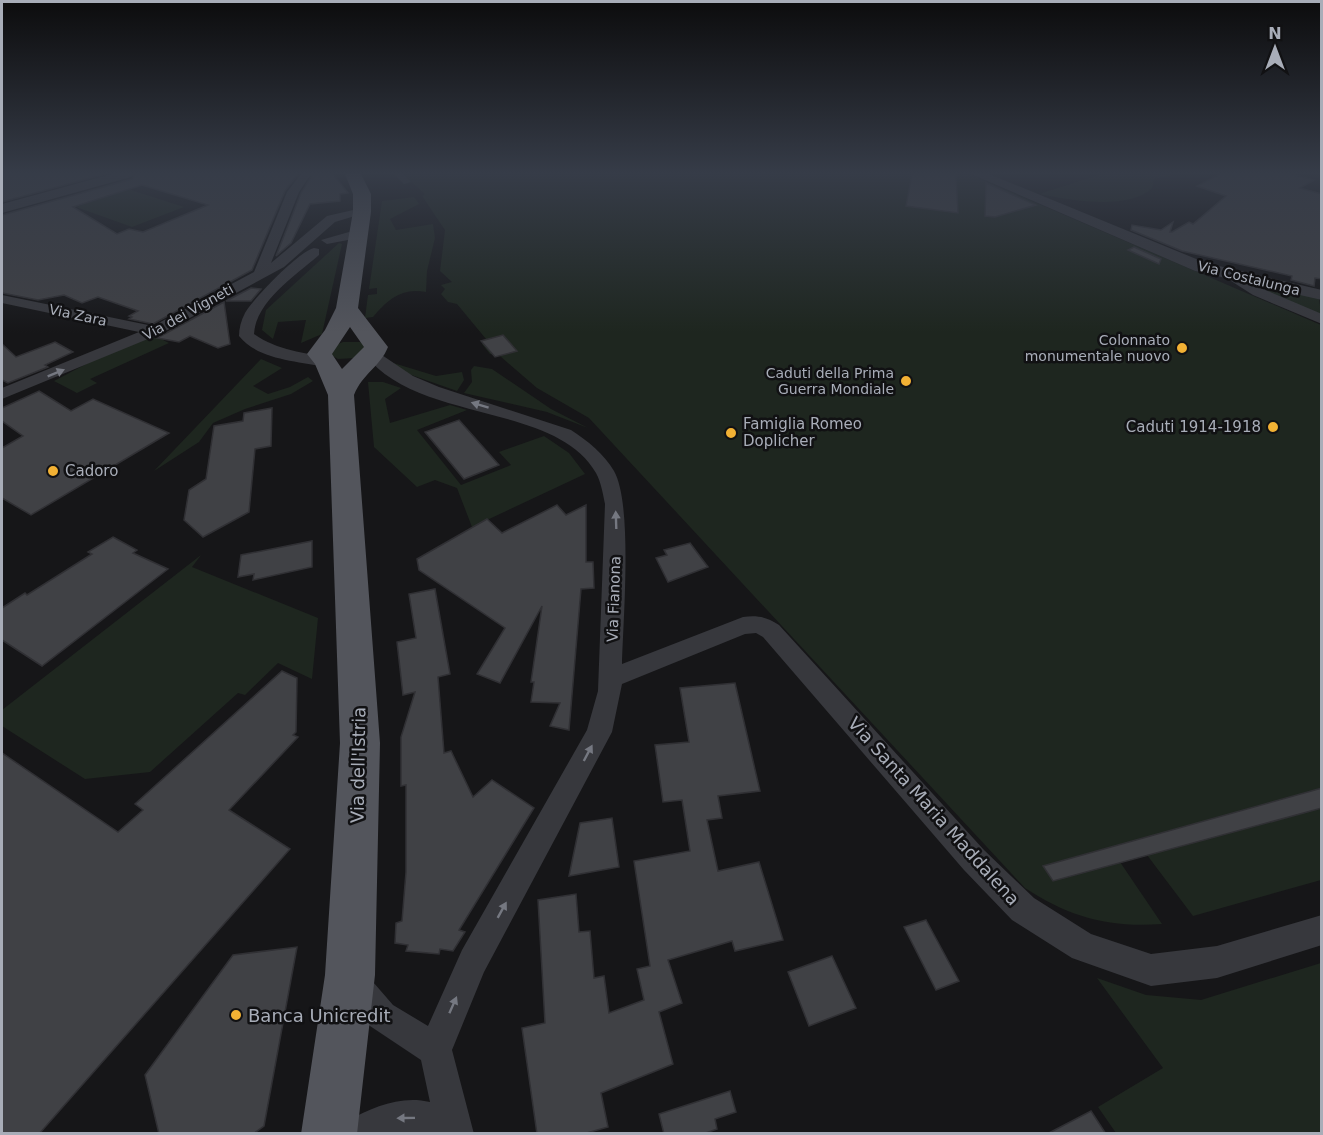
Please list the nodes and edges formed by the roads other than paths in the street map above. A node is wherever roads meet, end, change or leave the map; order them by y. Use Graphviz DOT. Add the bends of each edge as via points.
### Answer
graph roads {
  1 [pos="280,227"];
  2 [pos="322,227"];
  3 [pos="345,227"];
  4 [pos="360,227"];
  5 [pos="1104,227"];
  6 [pos="327,240"];
  7 [pos="358,240"];
  8 [pos="260,273"];
  9 [pos="1233,276"];
  10 [pos="1322,295"];
  11 [pos="2,299"];
  12 [pos="347,308"];
  13 [pos="1322,320"];
  14 [pos="155,332"];
  15 [pos="371,346"];
  16 [pos="331,367"];
  17 [pos="2,394"];
  18 [pos="612,678"];
  19 [pos="1322,930"];
  20 [pos="350,975"];
  21 [pos="435,1050"];
  22 [pos="329,1134"];
  23 [pos="360,1134"];
  24 [pos="451,1134"];
  25 [pos="456,1134"];
  1 -- 8 [label="street"];
  2 -- 8 [label="street, Via dei Vigneti" via="286,258"];
  3 -- 6 [label="street"];
  4 -- 7 [label="main road"];
  5 -- 9 [label="street, Via Costalunga" via="1185,261"];
  6 -- 7 [label="street" via="347,236"];
  6 -- 16 [label="street" via="252,312 245,329 246,336 266,349"];
  7 -- 12 [label="main road"];
  8 -- 14 [label="street, Via dei Vigneti"];
  9 -- 10 [label="street, Via Costalunga"];
  9 -- 13 [label="street" via="1258,292"];
  11 -- 14 [label="street, Via Zara"];
  12 -- 15 [label="main road"];
  12 -- 16 [label="main road" via="336,332"];
  17 -- 14 [label="street, Via dei Vigneti, one-way"];
  15 -- 16 [label="main road" via="349,376"];
  15 -- 16 [label="main road" via="345,337"];
  18 -- 15 [label="street, Via Fianona, one-way" via="616,527 615,504 606,473 584,447 565,434 415,384 382,366"];
  16 -- 20 [label="main road, Via dell'Istria" via="355,611 360,743"];
  18 -- 19 [label="street, Via Santa Maria Maddalena" via="743,626 759,624 771,631 974,860 1023,909 1083,947 1151,970 1217,962"];
  21 -- 18 [label="street, Via Fianona, one-way" via="473,961 599,732"];
  20 -- 21 [label="street" via="365,1002 380,1018"];
  20 -- 22 [label="main road, Via dell'Istria"];
  21 -- 25 [label="street"];
  24 -- 23 [label="street, one-way" via="432,1119 402,1117 387,1119"];
}
